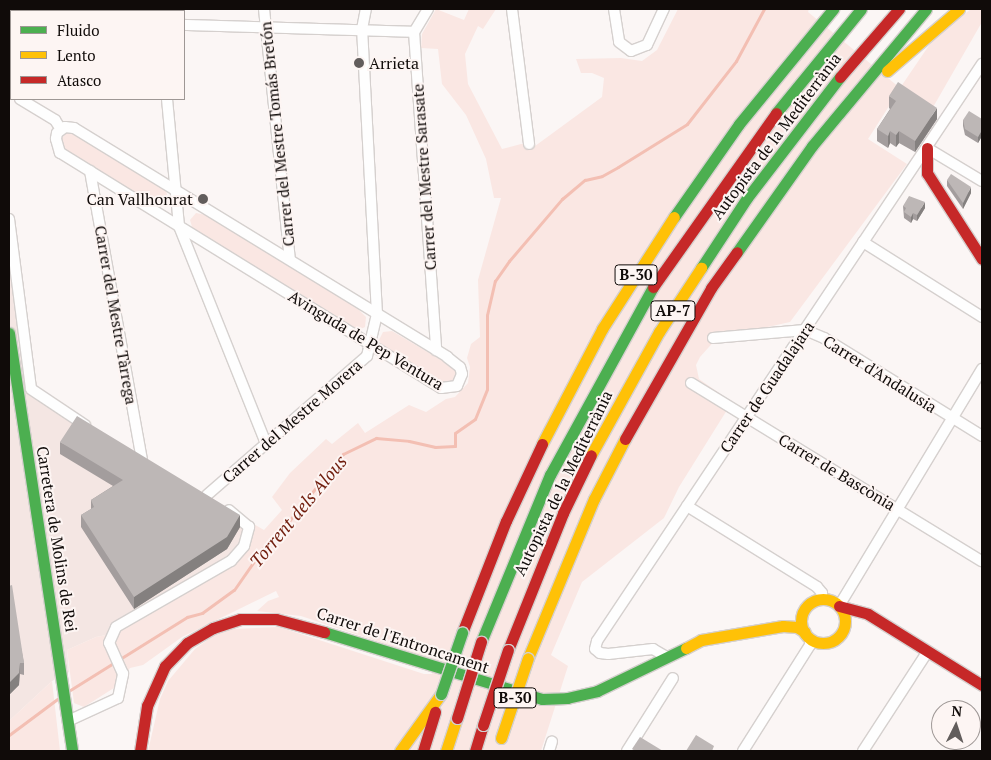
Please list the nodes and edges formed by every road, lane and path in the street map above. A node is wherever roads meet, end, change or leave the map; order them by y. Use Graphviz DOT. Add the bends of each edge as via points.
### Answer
graph roads {
  1 [pos="264,9"];
  2 [pos="366,9"];
  3 [pos="428,9"];
  4 [pos="512,9"];
  5 [pos="614,9"];
  6 [pos="664,9"];
  7 [pos="819,9"];
  8 [pos="833,9"];
  9 [pos="861,9"];
  10 [pos="899,9"];
  11 [pos="926,9"];
  12 [pos="959,9"];
  13 [pos="185,25"];
  14 [pos="266,27"];
  15 [pos="362,30"];
  16 [pos="414,32"];
  17 [pos="982,64"];
  18 [pos="22,100"];
  19 [pos="167,100"];
  20 [pos="739,124"];
  21 [pos="60,128"];
  22 [pos="529,144"];
  23 [pos="927,148"];
  24 [pos="90,171"];
  25 [pos="982,181"];
  26 [pos="782,187"];
  27 [pos="177,191"];
  28 [pos="9,219"];
  29 [pos="179,226"];
  30 [pos="863,242"];
  31 [pos="290,259"];
  32 [pos="982,259"];
  33 [pos="377,314"];
  34 [pos="982,317"];
  35 [pos="805,330"];
  36 [pos="9,333"];
  37 [pos="713,338"];
  38 [pos="369,344"];
  39 [pos="436,350"];
  40 [pos="982,370"];
  41 [pos="691,383"];
  42 [pos="746,417"];
  43 [pos="953,418"];
  44 [pos="98,432"];
  45 [pos="982,436"];
  46 [pos="266,444"];
  47 [pos="130,451"];
  48 [pos="142,459"];
  49 [pos="156,466"];
  50 [pos="687,506"];
  51 [pos="898,509"];
  52 [pos="982,562"];
  53 [pos="821,599"];
  54 [pos="839,606"];
  55 [pos="804,610"];
  56 [pos="880,623"];
  57 [pos="845,625"];
  58 [pos="782,626"];
  59 [pos="807,636"];
  60 [pos="928,651"];
  61 [pos="665,656"];
  62 [pos="673,678"];
  63 [pos="982,685"];
  64 [pos="431,713"];
  65 [pos="68,721"];
  66 [pos="552,741"];
  67 [pos="72,751"];
  68 [pos="140,751"];
  69 [pos="400,751"];
  70 [pos="423,751"];
  71 [pos="446,751"];
  72 [pos="475,751"];
  73 [pos="497,751"];
  74 [pos="548,751"];
  75 [pos="627,751"];
  76 [pos="744,751"];
  77 [pos="863,751"];
  1 -- 14 [label="street, Carrer del Mestre Tomás Bretón"];
  2 -- 15 [label="street, Carrer del Mestre Morera"];
  3 -- 16 [label="street"];
  4 -- 22 [label="street"];
  5 -- 6 [label="street" via="618,42 631,51 647,45"];
  7 -- 20 [label="main road" via="764,81"];
  8 -- 20 [label="main road, B-30"];
  9 -- 71 [label="main road, Autopista de la Mediterrània / AP-7, bridge" via="764,126 656,282 602,375 550,475 481,642"];
  10 -- 72 [label="main road, Autopista de la Mediterrània / AP-7, bridge" via="823,96 747,198 659,332 563,513 508,650"];
  11 -- 26 [label="main road, B-30" via="860,86"];
  12 -- 26 [label="main road" via="902,55"];
  13 -- 14 [label="street"];
  14 -- 15 [label="street"];
  14 -- 31 [label="street, Carrer del Mestre Tomás Bretón"];
  15 -- 16 [label="street"];
  15 -- 33 [label="street, Carrer del Mestre Morera"];
  16 -- 39 [label="street, Carrer del Mestre Sarasate"];
  17 -- 23 [label="street, Carrer de Guadalajara"];
  18 -- 21 [label="street, Avinguda de Pep Ventura" via="55,120"];
  19 -- 27 [label="street"];
  20 -- 64 [label="main road, B-30, bridge" via="651,250 602,330 550,427 484,571 441,694"];
  21 -- 24 [label="street, Avinguda de Pep Ventura" via="57,148"];
  21 -- 27 [label="street, Avinguda de Pep Ventura" via="74,128"];
  23 -- 25 [label="street"];
  23 -- 30 [label="street, Carrer de Guadalajara"];
  23 -- 32 [label="main road" via="927,173"];
  24 -- 29 [label="street, Avinguda de Pep Ventura"];
  24 -- 48 [label="street, Carrer del Mestre Tàrrega"];
  26 -- 73 [label="main road, B-30, bridge" via="711,288 649,392 594,499 528,658"];
  27 -- 29 [label="street"];
  27 -- 31 [label="street, Avinguda de Pep Ventura"];
  28 -- 44 [label="street" via="31,389"];
  29 -- 38 [label="street, Avinguda de Pep Ventura"];
  29 -- 46 [label="street"];
  30 -- 34 [label="street"];
  30 -- 35 [label="street, Carrer de Guadalajara"];
  31 -- 33 [label="street, Avinguda de Pep Ventura"];
  33 -- 38 [label="street, Carrer del Mestre Morera"];
  33 -- 39 [label="street, Avinguda de Pep Ventura"];
  35 -- 37 [label="street, Carrer d'Andalusia"];
  35 -- 42 [label="street, Carrer de Guadalajara"];
  35 -- 43 [label="street, Carrer d'Andalusia" via="824,338"];
  36 -- 65 [label="main road, Carretera de Molins de Rei"];
  38 -- 39 [label="street, Avinguda de Pep Ventura" via="441,388 452,389 460,381 460,367"];
  38 -- 46 [label="street, Carrer del Mestre Morera" via="364,361"];
  40 -- 43 [label="street"];
  41 -- 42 [label="street, Carrer de Bascònia"];
  42 -- 50 [label="street, Carrer de Guadalajara"];
  42 -- 51 [label="street, Carrer de Bascònia"];
  43 -- 45 [label="street, Carrer d'Andalusia"];
  43 -- 51 [label="street"];
  46 -- 65 [label="street, Carrer del Mestre Morera" via="211,498 249,527 244,546 231,560 116,627 110,638 110,650 123,674 123,686 114,702"];
  47 -- 48 [label="street"];
  48 -- 49 [label="street"];
  50 -- 53 [label="street" via="817,587 822,593"];
  50 -- 61 [label="street, Carrer de Guadalajara" via="597,641 595,649 608,654 653,649"];
  51 -- 52 [label="street, Carrer de Bascònia"];
  51 -- 54 [label="street"];
  53 -- 54 [label="main road"];
  53 -- 55 [label="main road"];
  54 -- 56 [label="main road" via="861,611"];
  54 -- 57 [label="main road"];
  55 -- 58 [label="main road, Carrer de l'Entroncament" via="798,619"];
  55 -- 59 [label="main road" via="802,618"];
  56 -- 57 [label="main road" via="859,620"];
  56 -- 60 [label="main road"];
  57 -- 59 [label="main road" via="832,641 820,642"];
  58 -- 59 [label="main road, Carrer de l'Entroncament" via="797,628"];
  58 -- 61 [label="main road, Carrer de l'Entroncament" via="702,640"];
  59 -- 76 [label="street" via="810,645"];
  60 -- 63 [label="main road"];
  60 -- 77 [label="street"];
  61 -- 68 [label="main road, Carrer de l'Entroncament" via="597,691 567,698 542,699 301,624 276,619 240,619 213,628 186,643 164,666 147,706"];
  62 -- 75 [label="street"];
  64 -- 69 [label="main road, B-30"];
  64 -- 70 [label="main road, B-30"];
  65 -- 67 [label="main road, Carretera de Molins de Rei"];
  66 -- 74 [label="street"];
}
